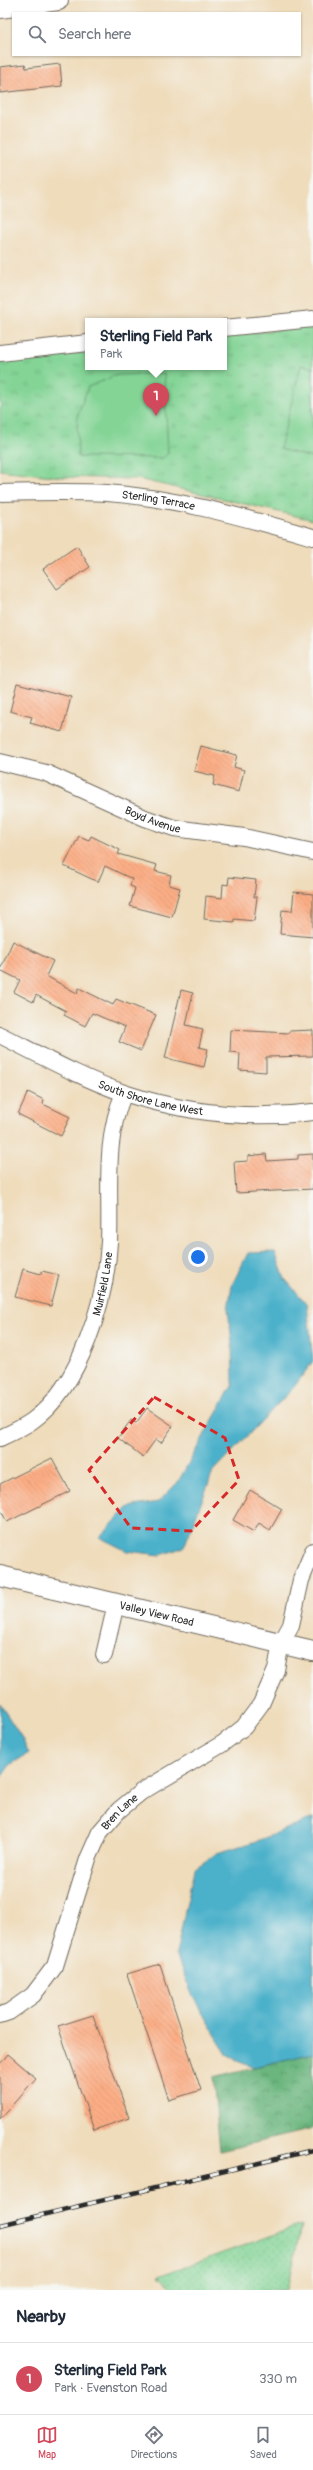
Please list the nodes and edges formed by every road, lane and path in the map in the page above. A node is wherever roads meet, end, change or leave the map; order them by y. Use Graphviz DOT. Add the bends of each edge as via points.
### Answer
graph roads {
  1 [pos="58,0"];
  2 [pos="0,8"];
  3 [pos="313,319"];
  4 [pos="227,328"];
  5 [pos="85,343"];
  6 [pos="0,353"];
  7 [pos="0,493"];
  8 [pos="313,537"];
  9 [pos="0,762"];
  10 [pos="313,852"];
  11 [pos="0,1035"];
  12 [pos="124,1093"];
  13 [pos="313,1112"];
  14 [pos="0,1438"];
  15 [pos="313,1550"];
  16 [pos="0,1576"];
  17 [pos="116,1604"];
  18 [pos="281,1643"];
  19 [pos="313,1651"];
  20 [pos="104,1655"];
  21 [pos="0,2015"];
  1 -- 2 [label="street"];
  3 -- 4 [label="street"];
  5 -- 6 [label="street"];
  7 -- 8 [label="street, Sterling Terrace" via="108,493 165,501 237,516"];
  9 -- 10 [label="street, Boyd Avenue" via="46,773 145,818 174,828 244,837"];
  11 -- 12 [label="street, South Shore Lane West" via="71,1071"];
  12 -- 13 [label="street, South Shore Lane West" via="180,1108 237,1115"];
  12 -- 14 [label="street, Muirfield Lane" via="111,1133 108,1164 109,1243 102,1290 88,1337 69,1380 52,1403 32,1421"];
  15 -- 18 [label="street" via="301,1580 290,1624"];
  16 -- 17 [label="street, Valley View Road"];
  17 -- 18 [label="street, Valley View Road"];
  17 -- 20 [label="street"];
  18 -- 19 [label="street, Valley View Road"];
  18 -- 21 [label="street, Bren Lane" via="276,1670 261,1704 244,1727 222,1744 141,1792 119,1810 100,1832 88,1859 56,1966 32,1995 9,2012"];
}
